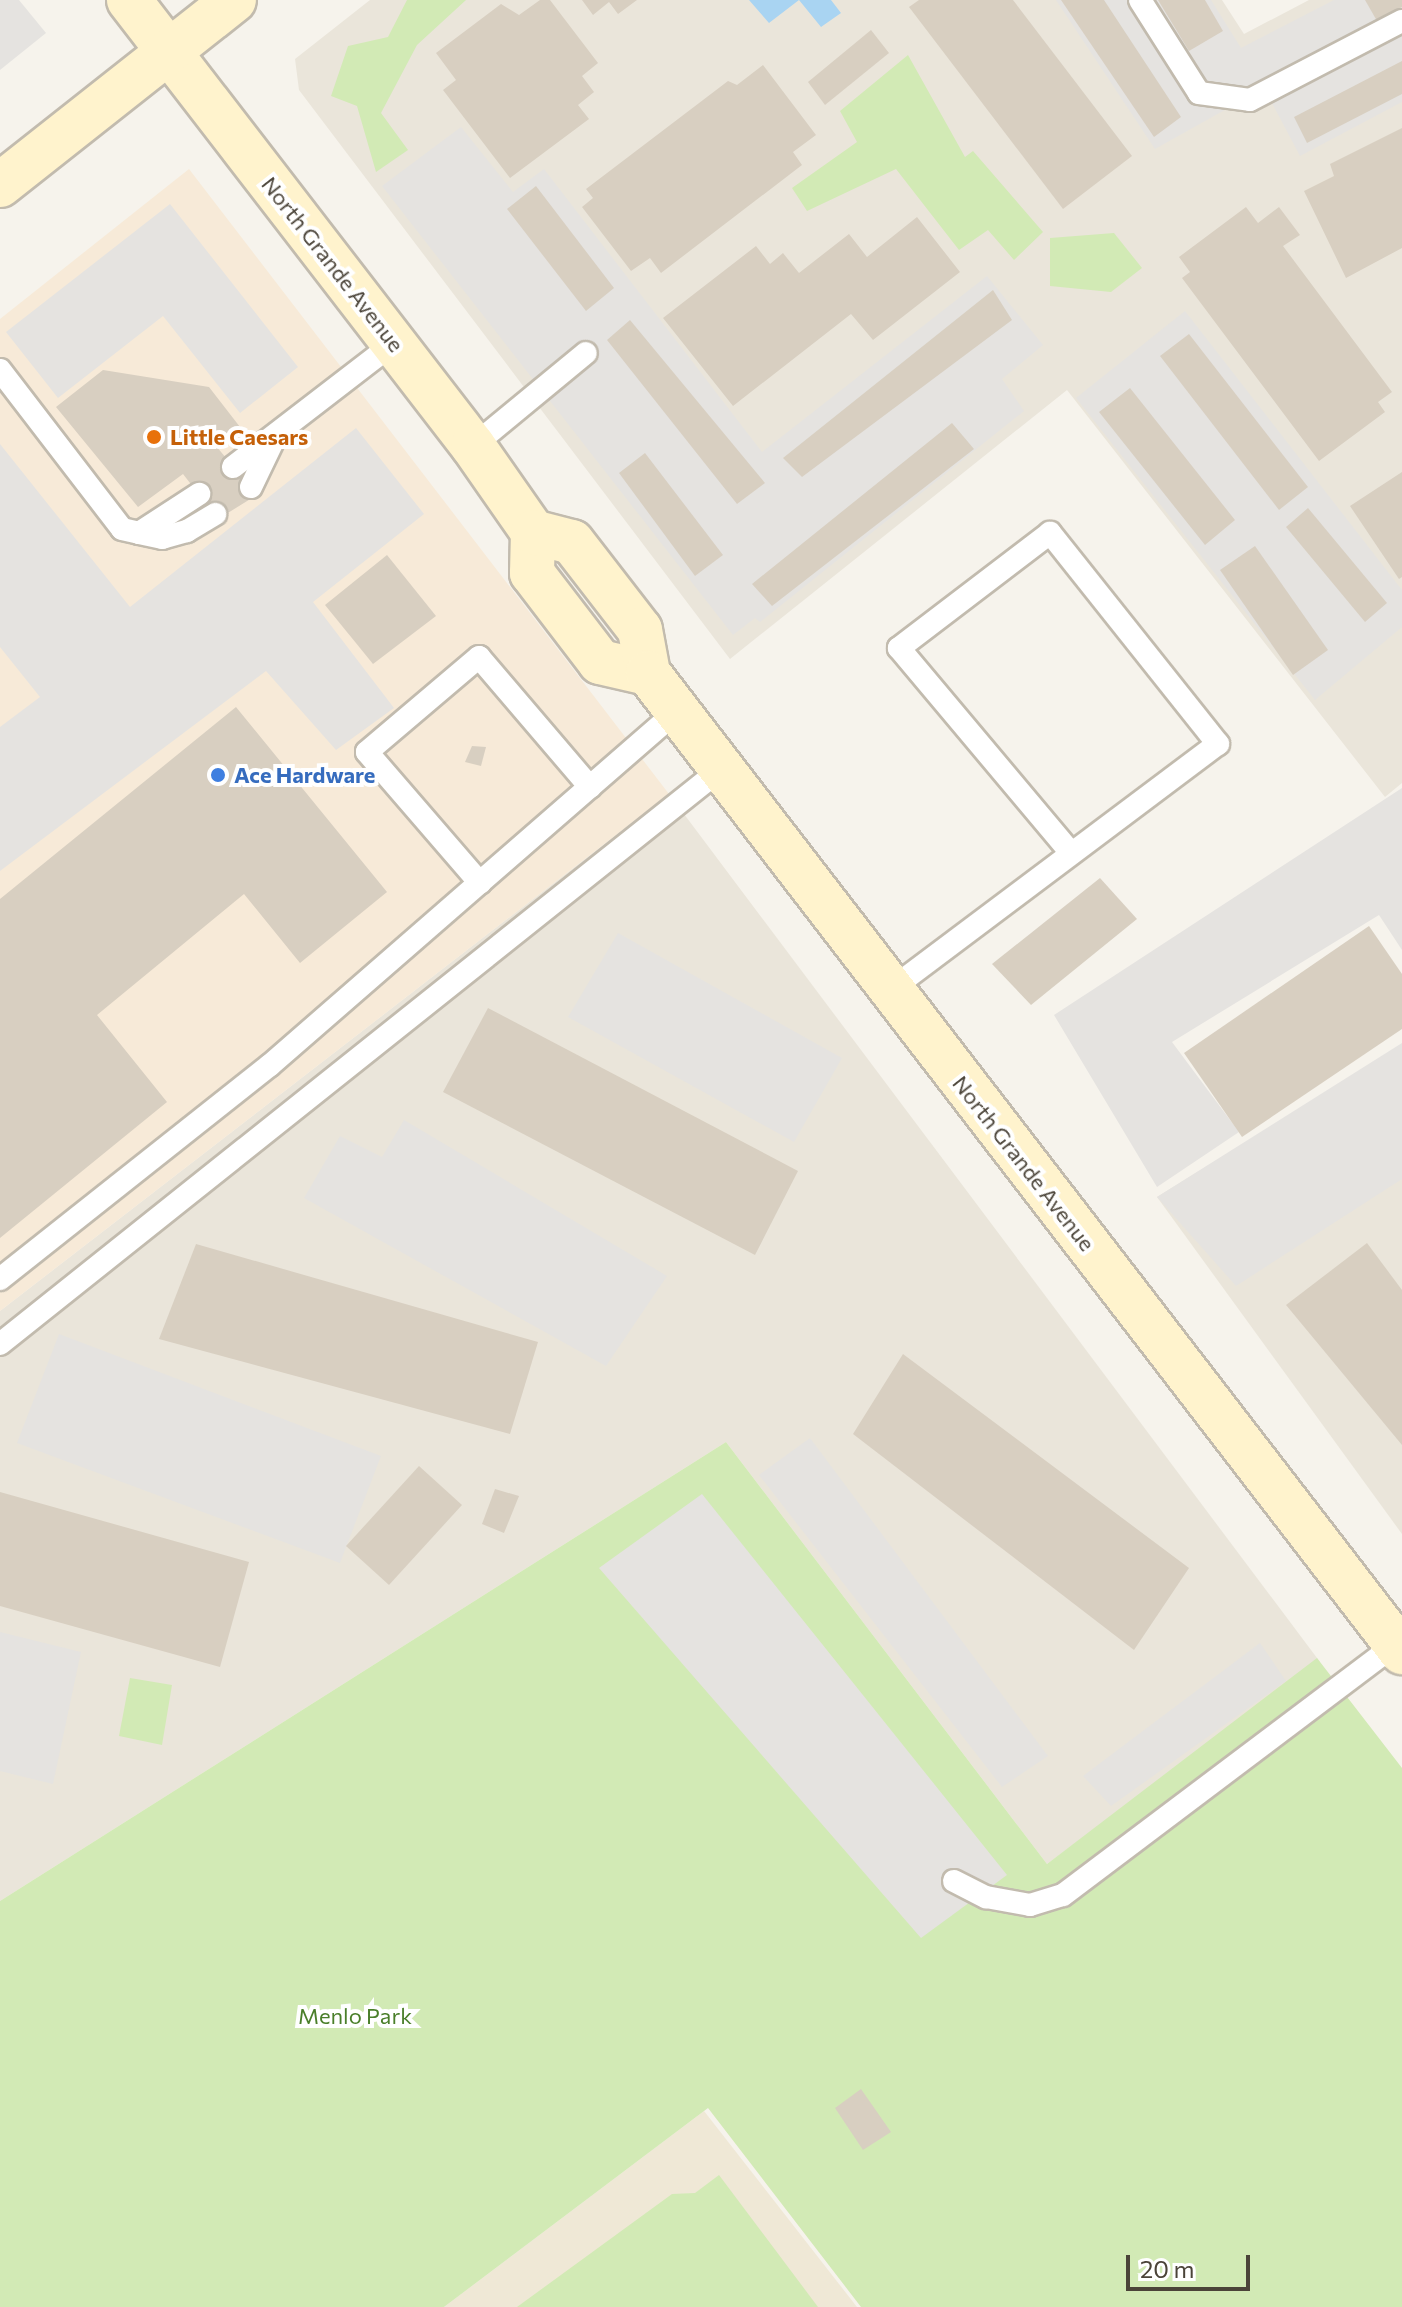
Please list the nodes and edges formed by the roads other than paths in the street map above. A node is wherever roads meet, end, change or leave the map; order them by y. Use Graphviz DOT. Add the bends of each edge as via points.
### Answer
graph roads {
  1 [pos="129,0"];
  2 [pos="234,0"];
  3 [pos="1140,0"];
  4 [pos="1402,21"];
  5 [pos="169,52"];
  6 [pos="0,185"];
  7 [pos="394,343"];
  8 [pos="586,353"];
  9 [pos="0,370"];
  10 [pos="275,437"];
  11 [pos="473,446"];
  12 [pos="233,467"];
  13 [pos="251,487"];
  14 [pos="199,494"];
  15 [pos="215,514"];
  16 [pos="139,533"];
  17 [pos="677,711"];
  18 [pos="721,769"];
  19 [pos="590,787"];
  20 [pos="1071,853"];
  21 [pos="480,883"];
  22 [pos="890,990"];
  23 [pos="0,1279"];
  24 [pos="0,1344"];
  25 [pos="1399,1648"];
  26 [pos="954,1881"];
  1 -- 5 [label="main road, North Grande Avenue"];
  2 -- 5 [label="main road"];
  3 -- 4 [label="lane" via="1199,93 1250,100"];
  5 -- 6 [label="main road"];
  5 -- 7 [label="main road, North Grande Avenue"];
  7 -- 10 [label="lane"];
  7 -- 11 [label="main road, North Grande Avenue"];
  8 -- 11 [label="lane"];
  9 -- 16 [label="lane" via="106,514 122,529"];
  10 -- 12 [label="lane"];
  10 -- 13 [label="lane"];
  11 -- 17 [label="main road, North Grande Avenue" via="533,532 532,573 600,662 648,673"];
  14 -- 16 [label="lane"];
  15 -- 16 [label="lane" via="162,538"];
  17 -- 18 [label="main road, North Grande Avenue"];
  17 -- 19 [label="lane"];
  18 -- 22 [label="main road, North Grande Avenue"];
  18 -- 24 [label="lane"];
  19 -- 21 [label="lane"];
  19 -- 21 [label="lane" via="479,657 367,752"];
  20 -- 20 [label="lane" via="899,648 1050,533 1218,744"];
  20 -- 22 [label="lane"];
  21 -- 23 [label="lane" via="269,1066"];
  22 -- 25 [label="main road, North Grande Avenue"];
  25 -- 26 [label="lane" via="1063,1895 1030,1905 986,1897"];
}
